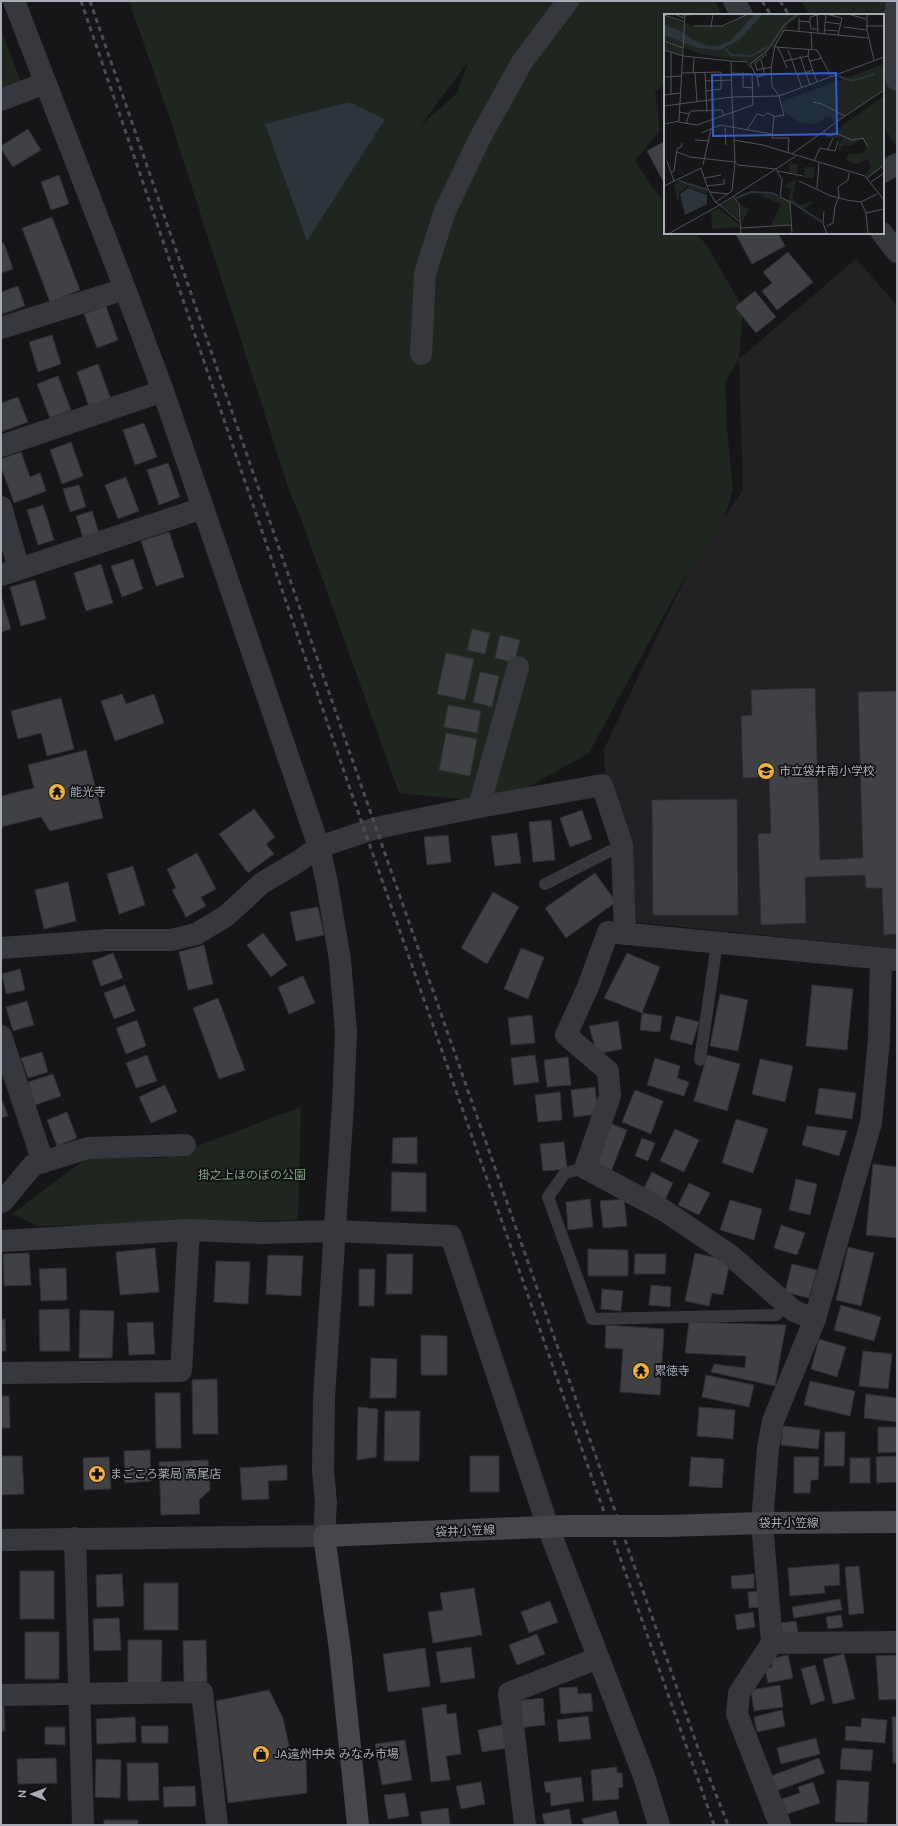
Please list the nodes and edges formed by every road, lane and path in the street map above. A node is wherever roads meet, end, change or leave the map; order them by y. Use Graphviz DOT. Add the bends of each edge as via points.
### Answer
graph roads {
  1 [pos="14,1"];
  2 [pos="568,1"];
  3 [pos="734,1"];
  4 [pos="897,3"];
  5 [pos="741,14"];
  6 [pos="897,80"];
  7 [pos="45,84"];
  8 [pos="1,100"];
  9 [pos="897,164"];
  10 [pos="884,171"];
  11 [pos="883,234"];
  12 [pos="897,252"];
  13 [pos="125,289"];
  14 [pos="1,328"];
  15 [pos="421,354"];
  16 [pos="163,391"];
  17 [pos="1,446"];
  18 [pos="1,507"];
  19 [pos="203,508"];
  20 [pos="10,572"];
  21 [pos="518,667"];
  22 [pos="479,807"];
  23 [pos="622,845"];
  24 [pos="318,847"];
  25 [pos="545,884"];
  26 [pos="626,934"];
  27 [pos="717,943"];
  28 [pos="1,948"];
  29 [pos="889,959"];
  30 [pos="3,1048"];
  31 [pos="700,1060"];
  32 [pos="185,1145"];
  33 [pos="43,1162"];
  34 [pos="585,1168"];
  35 [pos="1,1202"];
  36 [pos="189,1230"];
  37 [pos="336,1230"];
  38 [pos="1,1241"];
  39 [pos="787,1305"];
  40 [pos="815,1319"];
  41 [pos="1,1373"];
  42 [pos="762,1522"];
  43 [pos="897,1522"];
  44 [pos="557,1527"];
  45 [pos="324,1536"];
  46 [pos="76,1538"];
  47 [pos="1,1540"];
  48 [pos="897,1642"];
  49 [pos="772,1643"];
  50 [pos="598,1658"];
  51 [pos="80,1694"];
  52 [pos="1,1695"];
  53 [pos="82,1825"];
  54 [pos="217,1825"];
  55 [pos="358,1825"];
  56 [pos="525,1825"];
  57 [pos="659,1825"];
  58 [pos="780,1825"];
  1 -- 7 [label="street"];
  2 -- 15 [label="street" via="522,62 479,140 446,211 425,273"];
  3 -- 5 [label="street"];
  4 -- 6 [label="street" via="890,54"];
  7 -- 8 [label="street"];
  7 -- 13 [label="street"];
  9 -- 10 [label="street"];
  11 -- 12 [label="street"];
  13 -- 14 [label="street"];
  13 -- 16 [label="street"];
  16 -- 17 [label="street"];
  16 -- 19 [label="street"];
  18 -- 20 [label="street"];
  19 -- 20 [label="street"];
  19 -- 24 [label="street"];
  21 -- 22 [label="street"];
  22 -- 23 [label="street" via="602,785"];
  22 -- 24 [label="street" via="365,831"];
  23 -- 25 [label="lane"];
  23 -- 26 [label="street"];
  24 -- 28 [label="street" via="262,883 226,916 196,934 171,940 107,940"];
  24 -- 37 [label="street" via="336,929 346,1032"];
  26 -- 27 [label="street"];
  26 -- 34 [label="street" via="608,932 566,1035 608,1071 610,1096"];
  27 -- 29 [label="street"];
  27 -- 31 [label="lane"];
  29 -- 40 [label="street" via="871,1123"];
  30 -- 33 [label="street"];
  32 -- 33 [label="street" via="88,1148"];
  33 -- 35 [label="street" via="33,1165"];
  34 -- 39 [label="street" via="666,1211 730,1256"];
  34 -- 39 [label="lane" via="565,1173 548,1197 592,1319 776,1315"];
  36 -- 37 [label="street" via="260,1233"];
  36 -- 38 [label="street"];
  36 -- 41 [label="street" via="181,1371"];
  37 -- 44 [label="street" via="450,1236"];
  37 -- 45 [label="street" via="324,1398"];
  39 -- 40 [label="street" via="794,1311"];
  40 -- 42 [label="street" via="773,1421 768,1448"];
  42 -- 43 [label="main road, 袋井小笠線"];
  42 -- 44 [label="main road, 袋井小笠線, bridge"];
  42 -- 49 [label="street"];
  44 -- 45 [label="main road, 袋井小笠線"];
  44 -- 50 [label="street"];
  45 -- 46 [label="street"];
  45 -- 55 [label="main road" via="340,1650"];
  46 -- 47 [label="street"];
  46 -- 51 [label="street"];
  48 -- 49 [label="street"];
  49 -- 58 [label="street" via="739,1693 737,1714"];
  50 -- 56 [label="street" via="509,1693"];
  50 -- 57 [label="street" via="644,1776"];
  51 -- 52 [label="street"];
  51 -- 53 [label="street"];
  51 -- 54 [label="street" via="202,1692"];
}
